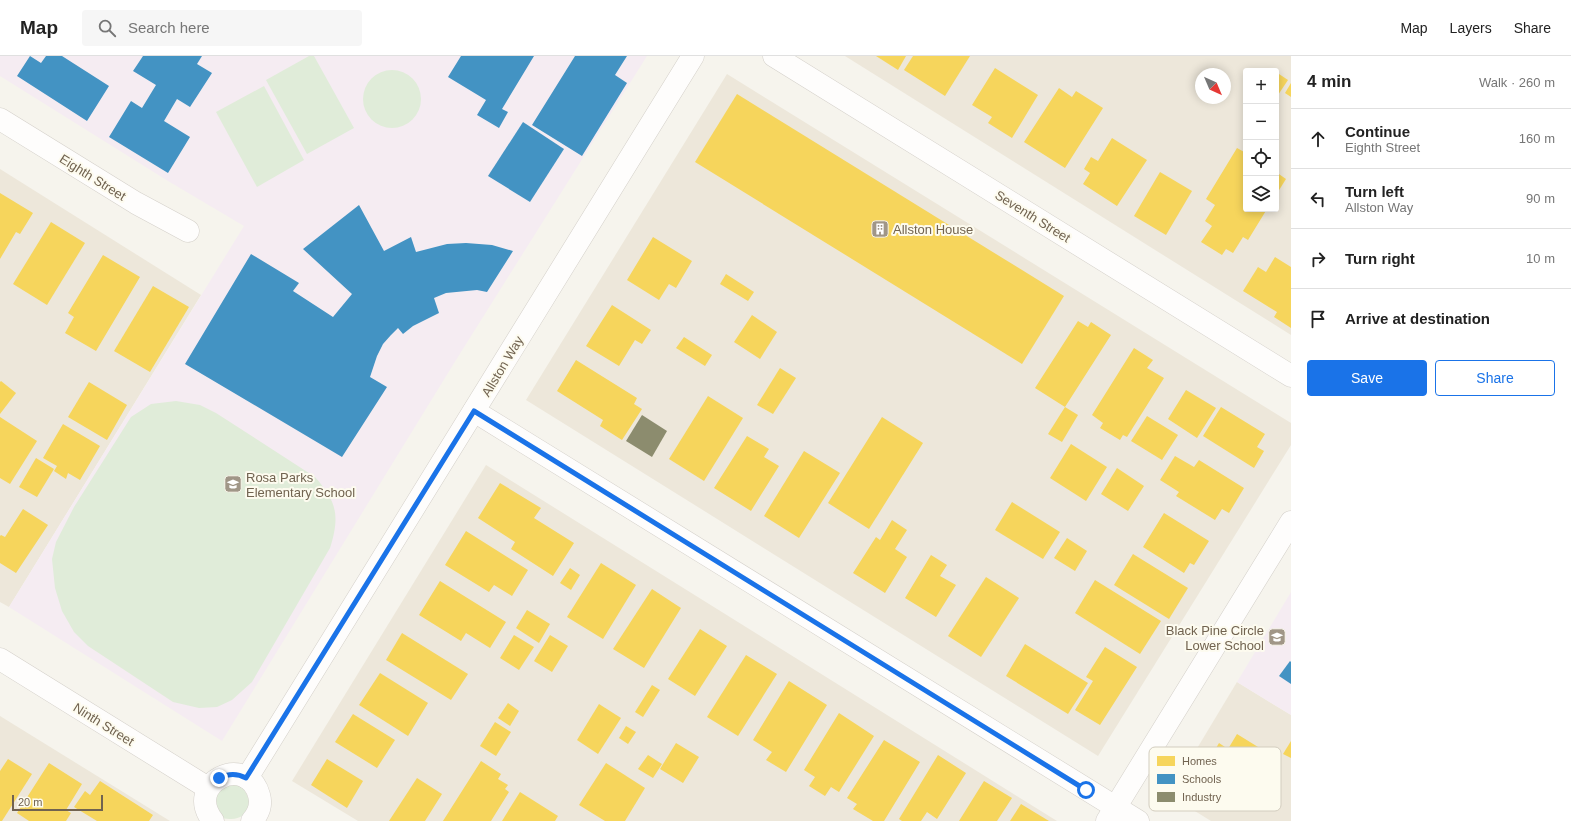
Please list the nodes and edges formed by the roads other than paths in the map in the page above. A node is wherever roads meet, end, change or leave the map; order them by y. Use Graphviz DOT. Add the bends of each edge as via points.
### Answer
graph roads {
  1 [pos="693,56"];
  2 [pos="774,56"];
  3 [pos="0,119"];
  4 [pos="188,231"];
  5 [pos="1291,376"];
  6 [pos="474,411"];
  7 [pos="1291,522"];
  8 [pos="0,659"];
  9 [pos="1152,747"];
  10 [pos="1149,752"];
  11 [pos="246,778"];
  12 [pos="208,788"];
  13 [pos="1111,814"];
  14 [pos="258,819"];
  15 [pos="213,821"];
  16 [pos="1138,821"];
  1 -- 6 [label="street, Allston Way"];
  2 -- 5 [label="street, Seventh Street"];
  3 -- 4 [label="street, Eighth Street" via="136,203"];
  6 -- 11 [label="street, Allston Way"];
  6 -- 13 [label="street"];
  7 -- 9 [label="street"];
  8 -- 12 [label="street, Ninth Street"];
  10 -- 13 [label="street"];
  11 -- 12 [label="street" via="240,775 225,775 212,782"];
  11 -- 14 [label="street" via="254,783 258,790"];
  12 -- 15 [label="street" via="204,801 205,808"];
  13 -- 16 [label="street"];
}
